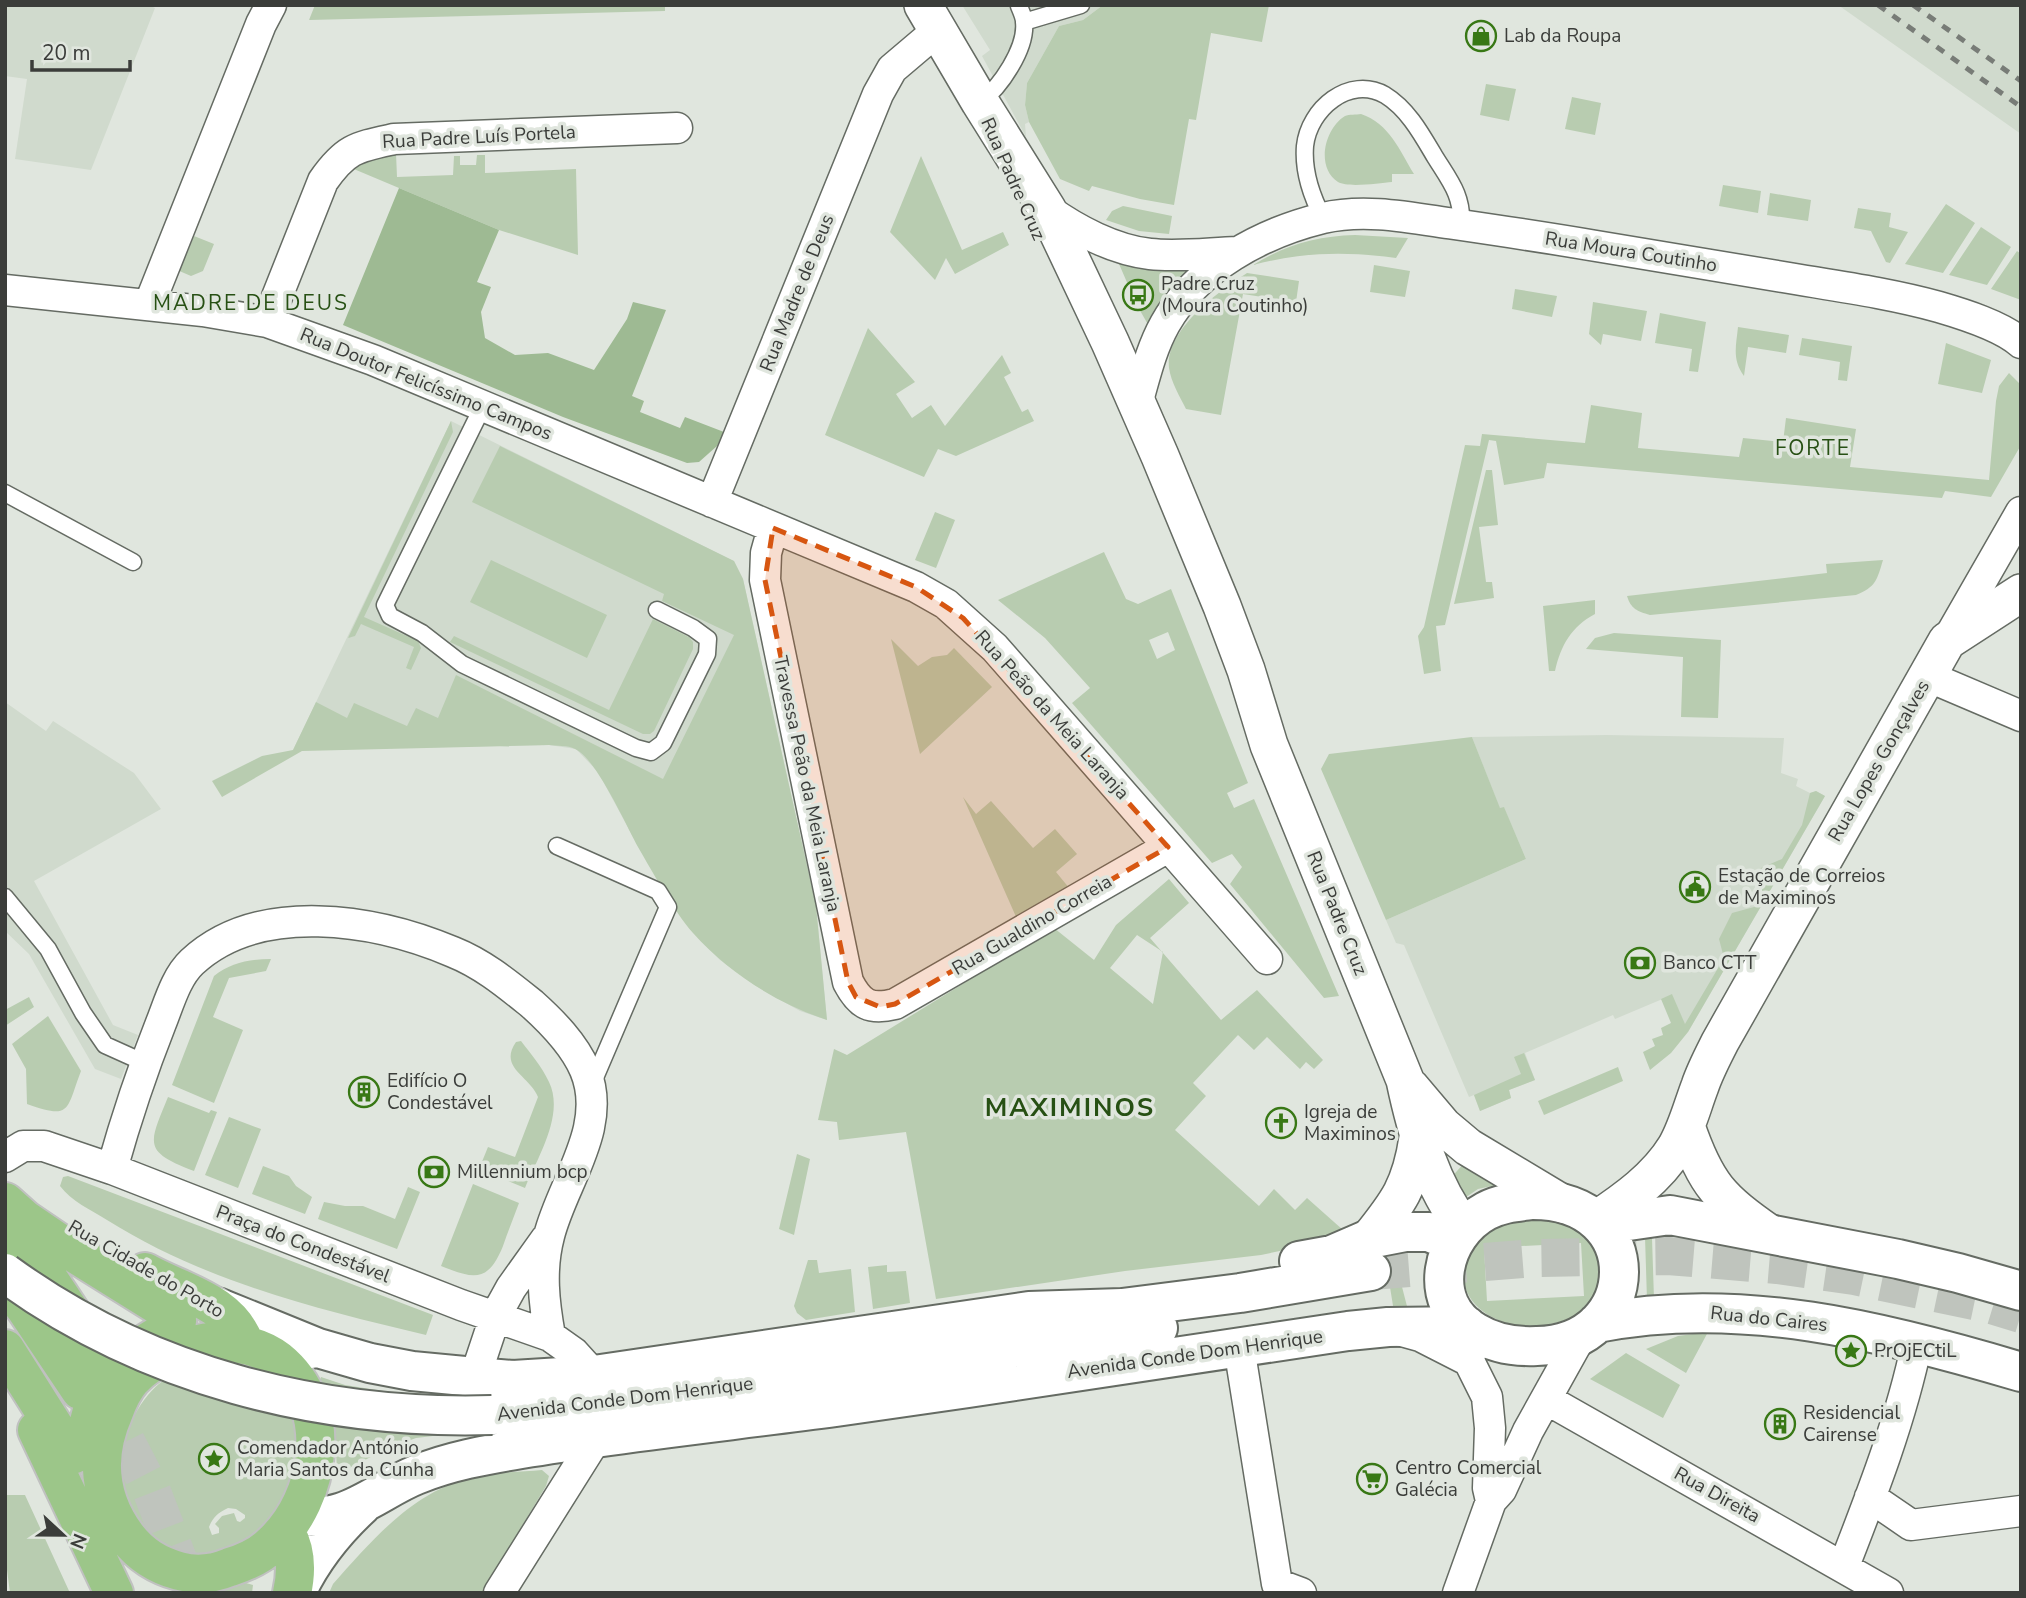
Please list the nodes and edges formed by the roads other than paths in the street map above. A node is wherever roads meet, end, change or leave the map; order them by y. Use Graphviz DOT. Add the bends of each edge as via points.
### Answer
graph roads {
  1 [pos="271,5"];
  2 [pos="1081,5"];
  3 [pos="1019,6"];
  4 [pos="930,18"];
  5 [pos="1024,22"];
  6 [pos="980,102"];
  7 [pos="677,128"];
  8 [pos="1047,209"];
  9 [pos="1323,218"];
  10 [pos="1461,225"];
  11 [pos="1237,252"];
  12 [pos="5,290"];
  13 [pos="149,305"];
  14 [pos="267,322"];
  15 [pos="2021,344"];
  16 [pos="1137,404"];
  17 [pos="483,406"];
  18 [pos="5,493"];
  19 [pos="712,502"];
  20 [pos="2021,512"];
  21 [pos="774,528"];
  22 [pos="132,562"];
  23 [pos="2021,593"];
  24 [pos="657,610"];
  25 [pos="1947,641"];
  26 [pos="1927,676"];
  27 [pos="2021,716"];
  28 [pos="1269,745"];
  29 [pos="556,846"];
  30 [pos="1168,847"];
  31 [pos="5,897"];
  32 [pos="1267,959"];
  33 [pos="895,1004"];
  34 [pos="145,1063"];
  35 [pos="1405,1080"];
  36 [pos="590,1090"];
  37 [pos="1686,1126"];
  38 [pos="1418,1138"];
  39 [pos="5,1157"];
  40 [pos="113,1169"];
  41 [pos="5,1175"];
  42 [pos="5,1202"];
  43 [pos="1587,1216"];
  44 [pos="5,1223"];
  45 [pos="1770,1234"];
  46 [pos="1458,1235"];
  47 [pos="549,1236"];
  48 [pos="5,1251"];
  49 [pos="5,1273"];
  50 [pos="5,1283"];
  51 [pos="1376,1284"];
  52 [pos="2021,1292"];
  53 [pos="217,1307"];
  54 [pos="495,1317"];
  55 [pos="1590,1329"];
  56 [pos="550,1336"];
  57 [pos="1470,1340"];
  58 [pos="1917,1343"];
  59 [pos="1239,1347"];
  60 [pos="318,1348"];
  61 [pos="5,1349"];
  62 [pos="1000,1350"];
  63 [pos="261,1352"];
  64 [pos="2021,1372"];
  65 [pos="5,1375"];
  66 [pos="594,1375"];
  67 [pos="91,1376"];
  68 [pos="475,1377"];
  69 [pos="1546,1399"];
  70 [pos="835,1407"];
  71 [pos="597,1437"];
  72 [pos="64,1486"];
  73 [pos="1870,1497"];
  74 [pos="1491,1501"];
  75 [pos="362,1505"];
  76 [pos="2021,1511"];
  77 [pos="116,1519"];
  78 [pos="291,1522"];
  79 [pos="1844,1566"];
  80 [pos="113,1591"];
  81 [pos="294,1593"];
  82 [pos="499,1593"];
  83 [pos="1301,1593"];
  84 [pos="1458,1593"];
  85 [pos="1888,1593"];
  1 -- 13 [label="street"];
  2 -- 5 [label="lane"];
  3 -- 5 [label="lane"];
  4 -- 6 [label="street"];
  4 -- 19 [label="street, Rua Madre de Deus" via="883,83"];
  5 -- 6 [label="lane" via="1004,77"];
  6 -- 8 [label="street, Rua Padre Cruz"];
  6 -- 28 [label="street, Rua Padre Cruz" via="1233,676"];
  7 -- 14 [label="street, Rua Padre Luís Portela" via="394,139 356,147 337,161 323,181"];
  8 -- 11 [label="street, Rua Moura Coutinho" via="1128,250"];
  8 -- 16 [label="street, Rua Padre Cruz"];
  9 -- 10 [label="street, Rua Moura Coutinho" via="1383,215"];
  9 -- 10 [label="lane" via="1311,194 1307,170 1305,147 1310,125 1324,106 1346,91 1363,88 1399,106 1419,130 1456,190"];
  9 -- 11 [label="street, Rua Moura Coutinho"];
  10 -- 15 [label="street, Rua Moura Coutinho" via="1867,291 1984,323"];
  11 -- 16 [label="street, Rua Moura Coutinho" via="1187,294 1166,322 1152,350"];
  12 -- 13 [label="street, Rua Doutor Felicíssimo Campos"];
  13 -- 14 [label="street, Rua Doutor Felicíssimo Campos"];
  14 -- 17 [label="street, Rua Doutor Felicíssimo Campos"];
  16 -- 28 [label="street, Rua Padre Cruz" via="1222,606"];
  17 -- 19 [label="street, Rua Doutor Felicíssimo Campos"];
  17 -- 24 [label="lane" via="385,605 390,615 462,664 651,752 663,743 707,654 708,639"];
  18 -- 22 [label="lane"];
  19 -- 21 [label="street, Rua Peão da Meia Laranja"];
  20 -- 25 [label="street, Rua Lopes Gonçalves"];
  21 -- 30 [label="street, Rua Peão da Meia Laranja" via="946,604 995,648"];
  21 -- 33 [label="street, Travessa Peão da Meia Laranja" via="766,553 765,580 848,982 866,1004"];
  23 -- 25 [label="street"];
  25 -- 26 [label="street, Rua Lopes Gonçalves"];
  26 -- 27 [label="street"];
  26 -- 37 [label="street, Rua Lopes Gonçalves" via="1720,1042"];
  28 -- 35 [label="street, Rua Padre Cruz"];
  29 -- 36 [label="lane" via="658,891 668,907"];
  30 -- 32 [label="street, Rua Peão da Meia Laranja"];
  30 -- 33 [label="street, Rua Gualdino Correia"];
  31 -- 34 [label="lane" via="48,949 105,1045"];
  34 -- 36 [label="street" via="188,965 211,945 239,931 322,922 370,926 410,936 455,952 501,978 551,1021 585,1070"];
  34 -- 40 [label="street"];
  35 -- 38 [label="street, Rua Padre Cruz"];
  35 -- 43 [label="street, Rua Padre Cruz" via="1443,1126 1468,1147"];
  36 -- 47 [label="street" via="591,1119"];
  37 -- 43 [label="street, Rua Lopes Gonçalves" via="1662,1165 1621,1203"];
  37 -- 45 [label="street" via="1719,1194"];
  38 -- 46 [label="street, Rua Padre Cruz"];
  38 -- 51 [label="street, Rua Padre Cruz" via="1414,1170 1395,1206"];
  39 -- 40 [label="street, Praça do Condestável" via="23,1146 44,1146"];
  40 -- 54 [label="street, Praça do Condestável"];
  41 -- 53 [label="main road, Rua Cidade do Porto" via="96,1243"];
  42 -- 61 [label="main road" via="74,1253 170,1311 177,1321 124,1357 110,1374 97,1395 77,1454 70,1452"];
  43 -- 45 [label="main road" via="1670,1215"];
  43 -- 46 [label="main road" via="1546,1200 1509,1203 1488,1210"];
  43 -- 55 [label="main road" via="1615,1245 1619,1277 1615,1295"];
  44 -- 67 [label="main road" via="103,1361"];
  45 -- 52 [label="main road" via="1946,1270"];
  46 -- 51 [label="main road, Avenida Conde Dom Henrique" via="1405,1232"];
  46 -- 57 [label="main road" via="1445,1265 1444,1282"];
  47 -- 54 [label="street"];
  47 -- 56 [label="street" via="543,1270"];
  48 -- 67 [label="main road"];
  49 -- 62 [label="main road, Avenida Conde Dom Henrique, bridge" via="80,1322 170,1363 300,1401 391,1413 492,1415 602,1405"];
  50 -- 67 [label="main road" via="80,1390"];
  51 -- 57 [label="main road, Avenida Conde Dom Henrique"];
  51 -- 59 [label="main road, Avenida Conde Dom Henrique"];
  51 -- 62 [label="main road, Avenida Conde Dom Henrique"];
  51 -- 66 [label="main road, Avenida Conde Dom Henrique" via="1332,1255 1117,1288 1029,1311"];
  53 -- 60 [label="main road"];
  53 -- 63 [label="main road, Rua Cidade do Porto"];
  54 -- 56 [label="street, Praça do Condestável"];
  54 -- 68 [label="street"];
  55 -- 57 [label="main road" via="1540,1346"];
  55 -- 58 [label="main road, Rua do Caires" via="1662,1314 1760,1314"];
  55 -- 69 [label="street"];
  56 -- 66 [label="street, Praça do Condestável"];
  57 -- 74 [label="street" via="1487,1397"];
  58 -- 64 [label="main road, Rua do Caires"];
  58 -- 73 [label="street"];
  59 -- 70 [label="main road, Avenida Conde Dom Henrique"];
  59 -- 83 [label="street" via="1277,1584"];
  60 -- 63 [label="main road, Avenida Conde Dom Henrique" via="285,1354"];
  60 -- 68 [label="main road, Avenida Conde Dom Henrique" via="391,1367"];
  62 -- 70 [label="main road, Avenida Conde Dom Henrique"];
  63 -- 77 [label="main road" via="218,1341 197,1343 173,1351 131,1380 102,1447 104,1492"];
  63 -- 78 [label="main road" via="296,1379 306,1396 314,1431 312,1476"];
  65 -- 72 [label="main road"];
  66 -- 68 [label="main road, Avenida Conde Dom Henrique" via="513,1380"];
  69 -- 74 [label="street" via="1501,1490"];
  69 -- 79 [label="street, Rua Direita"];
  70 -- 71 [label="main road, Avenida Conde Dom Henrique"];
  71 -- 75 [label="main road, Avenida Conde Dom Henrique" via="476,1456 416,1475"];
  71 -- 82 [label="street"];
  72 -- 77 [label="main road"];
  72 -- 80 [label="main road"];
  73 -- 76 [label="street" via="1911,1525"];
  73 -- 79 [label="street"];
  74 -- 84 [label="street"];
  75 -- 78 [label="main road, Avenida Conde Dom Henrique"];
  75 -- 81 [label="main road" via="319,1550"];
  77 -- 78 [label="main road" via="140,1552 162,1567 193,1575 217,1572 258,1556"];
  77 -- 80 [label="main road"];
  78 -- 81 [label="main road"];
  79 -- 85 [label="street, Rua Direita"];
}
